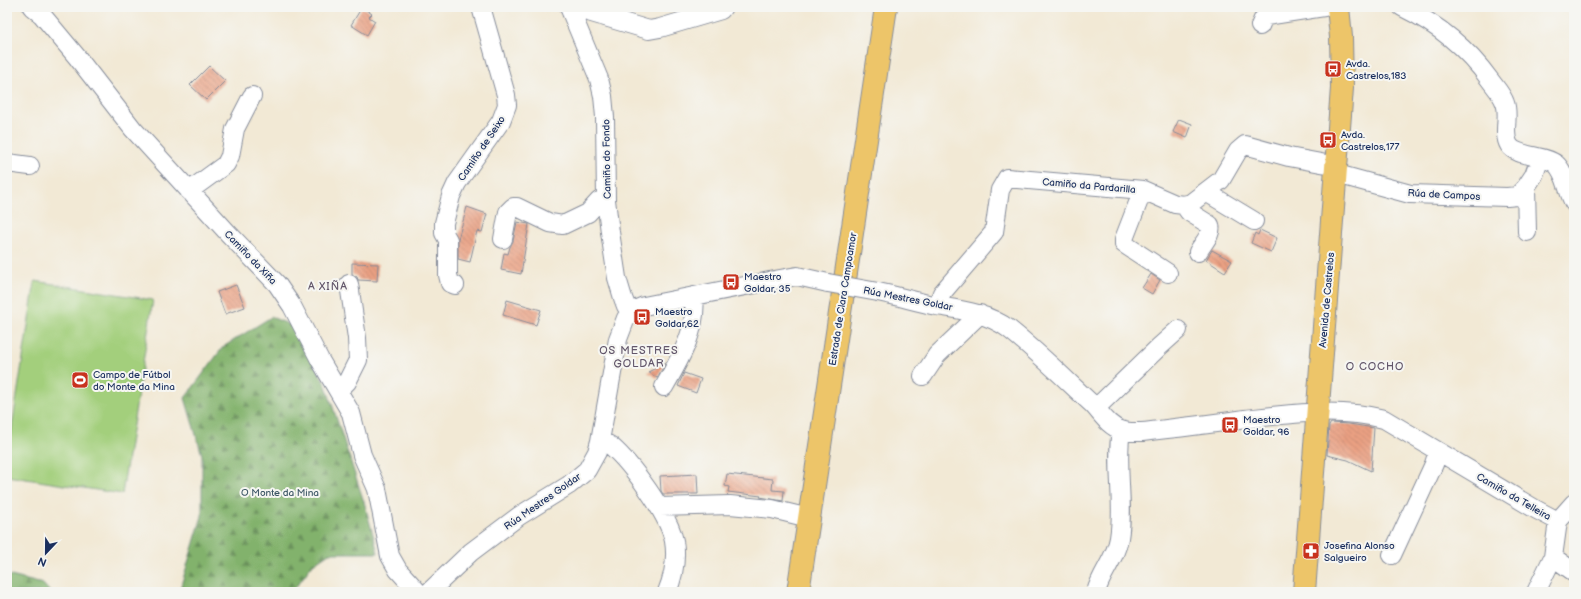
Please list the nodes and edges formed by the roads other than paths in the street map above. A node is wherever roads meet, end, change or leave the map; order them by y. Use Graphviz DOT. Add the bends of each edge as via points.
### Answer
graph roads {
  1 [pos="32,7"];
  2 [pos="481,7"];
  3 [pos="723,7"];
  4 [pos="886,7"];
  5 [pos="898,7"];
  6 [pos="1324,7"];
  7 [pos="1338,7"];
  8 [pos="1402,7"];
  9 [pos="570,9"];
  10 [pos="1260,26"];
  11 [pos="252,96"];
  12 [pos="1540,158"];
  13 [pos="7,163"];
  14 [pos="30,166"];
  15 [pos="1337,170"];
  16 [pos="1526,187"];
  17 [pos="1143,190"];
  18 [pos="189,191"];
  19 [pos="1206,192"];
  20 [pos="606,200"];
  21 [pos="1574,203"];
  22 [pos="1184,205"];
  23 [pos="1254,221"];
  24 [pos="1528,232"];
  25 [pos="503,239"];
  26 [pos="1198,252"];
  27 [pos="1168,272"];
  28 [pos="350,284"];
  29 [pos="456,285"];
  30 [pos="694,296"];
  31 [pos="937,306"];
  32 [pos="631,313"];
  33 [pos="980,314"];
  34 [pos="1178,330"];
  35 [pos="922,376"];
  36 [pos="664,387"];
  37 [pos="339,390"];
  38 [pos="1096,408"];
  39 [pos="1317,413"];
  40 [pos="1121,430"];
  41 [pos="600,441"];
  42 [pos="1438,451"];
  43 [pos="1574,503"];
  44 [pos="660,507"];
  45 [pos="809,518"];
  46 [pos="1558,521"];
  47 [pos="1392,554"];
  48 [pos="1554,557"];
  49 [pos="1574,572"];
  50 [pos="418,592"];
  51 [pos="429,592"];
  52 [pos="667,592"];
  53 [pos="798,592"];
  54 [pos="812,592"];
  55 [pos="1096,592"];
  56 [pos="1304,592"];
  57 [pos="1536,592"];
  1 -- 18 [label="street, Camiño da Xiña" via="42,15 133,129"];
  2 -- 29 [label="street, Camiño de Seixo" via="507,105 501,121 457,183 451,196 444,233 448,240 448,275 450,283"];
  3 -- 9 [label="street" via="721,10 649,30"];
  4 -- 45 [label="main road, Estrada de Clara Campoamor"];
  5 -- 54 [label="main road, Estrada de Clara Campoamor"];
  6 -- 10 [label="street" via="1266,16"];
  7 -- 15 [label="main road, Avenida de Castrelos" via="1342,88"];
  8 -- 12 [label="street" via="1452,38 1480,66 1505,103 1507,138 1510,146 1517,151"];
  9 -- 20 [label="street, Camiño do Fondo" via="599,79 603,96"];
  11 -- 18 [label="street" via="235,129 226,164"];
  12 -- 16 [label="street, Rúa de Campos"];
  12 -- 21 [label="street" via="1551,161 1561,170"];
  13 -- 14 [label="street"];
  15 -- 16 [label="street, Rúa de Campos" via="1410,194 1507,197 1517,196"];
  15 -- 19 [label="street" via="1245,145 1238,151 1221,180"];
  15 -- 39 [label="main road, Avenida de Castrelos"];
  16 -- 24 [label="street"];
  17 -- 22 [label="street, Camiño da Pardarilla" via="1175,204"];
  17 -- 27 [label="street" via="1124,244"];
  17 -- 31 [label="street, Camiño da Pardarilla" via="1007,178 1000,190 994,232 942,293"];
  18 -- 37 [label="street, Camiño da Xiña" via="278,284"];
  19 -- 22 [label="street"];
  19 -- 23 [label="street"];
  20 -- 25 [label="street" via="599,201 588,213 563,225 550,223 513,207 508,212"];
  20 -- 32 [label="street, Camiño do Fondo" via="617,278 626,306"];
  22 -- 26 [label="street" via="1189,212 1211,228"];
  28 -- 37 [label="street" via="358,360 347,382"];
  30 -- 31 [label="street, Rúa Mestres Goldar, bridge" via="797,276"];
  30 -- 32 [label="street, Rúa Mestres Goldar" via="644,306"];
  30 -- 36 [label="street" via="695,312 685,350"];
  31 -- 33 [label="street, Rúa Mestres Goldar"];
  32 -- 41 [label="street, Rúa Mestres Goldar" via="626,318 618,339"];
  33 -- 35 [label="street" via="937,355"];
  33 -- 38 [label="street, Rúa Mestres Goldar" via="1007,328"];
  34 -- 38 [label="street"];
  37 -- 50 [label="street, Camiño da Xiña" via="351,413 362,455 376,489 390,556 398,570"];
  38 -- 40 [label="street, Rúa Mestres Goldar" via="1108,423"];
  39 -- 40 [label="street, Rúa Mestres Goldar" via="1142,432"];
  39 -- 42 [label="street, Camiño da Telleira" via="1384,419"];
  39 -- 56 [label="main road, Avenida de Castrelos"];
  40 -- 55 [label="street" via="1118,445 1121,507 1119,539 1116,551"];
  41 -- 44 [label="street" via="610,445 629,465"];
  41 -- 51 [label="street, Rúa Mestres Goldar" via="592,462 580,476 471,552"];
  42 -- 46 [label="street, Camiño da Telleira"];
  42 -- 47 [label="street"];
  43 -- 46 [label="street"];
  44 -- 45 [label="street" via="730,505 772,509"];
  44 -- 52 [label="street" via="674,540 675,566"];
  45 -- 53 [label="main road, Estrada de Clara Campoamor"];
  46 -- 48 [label="street, Camiño da Telleira"];
  48 -- 49 [label="street"];
  48 -- 57 [label="street, Camiño da Telleira"];
}
